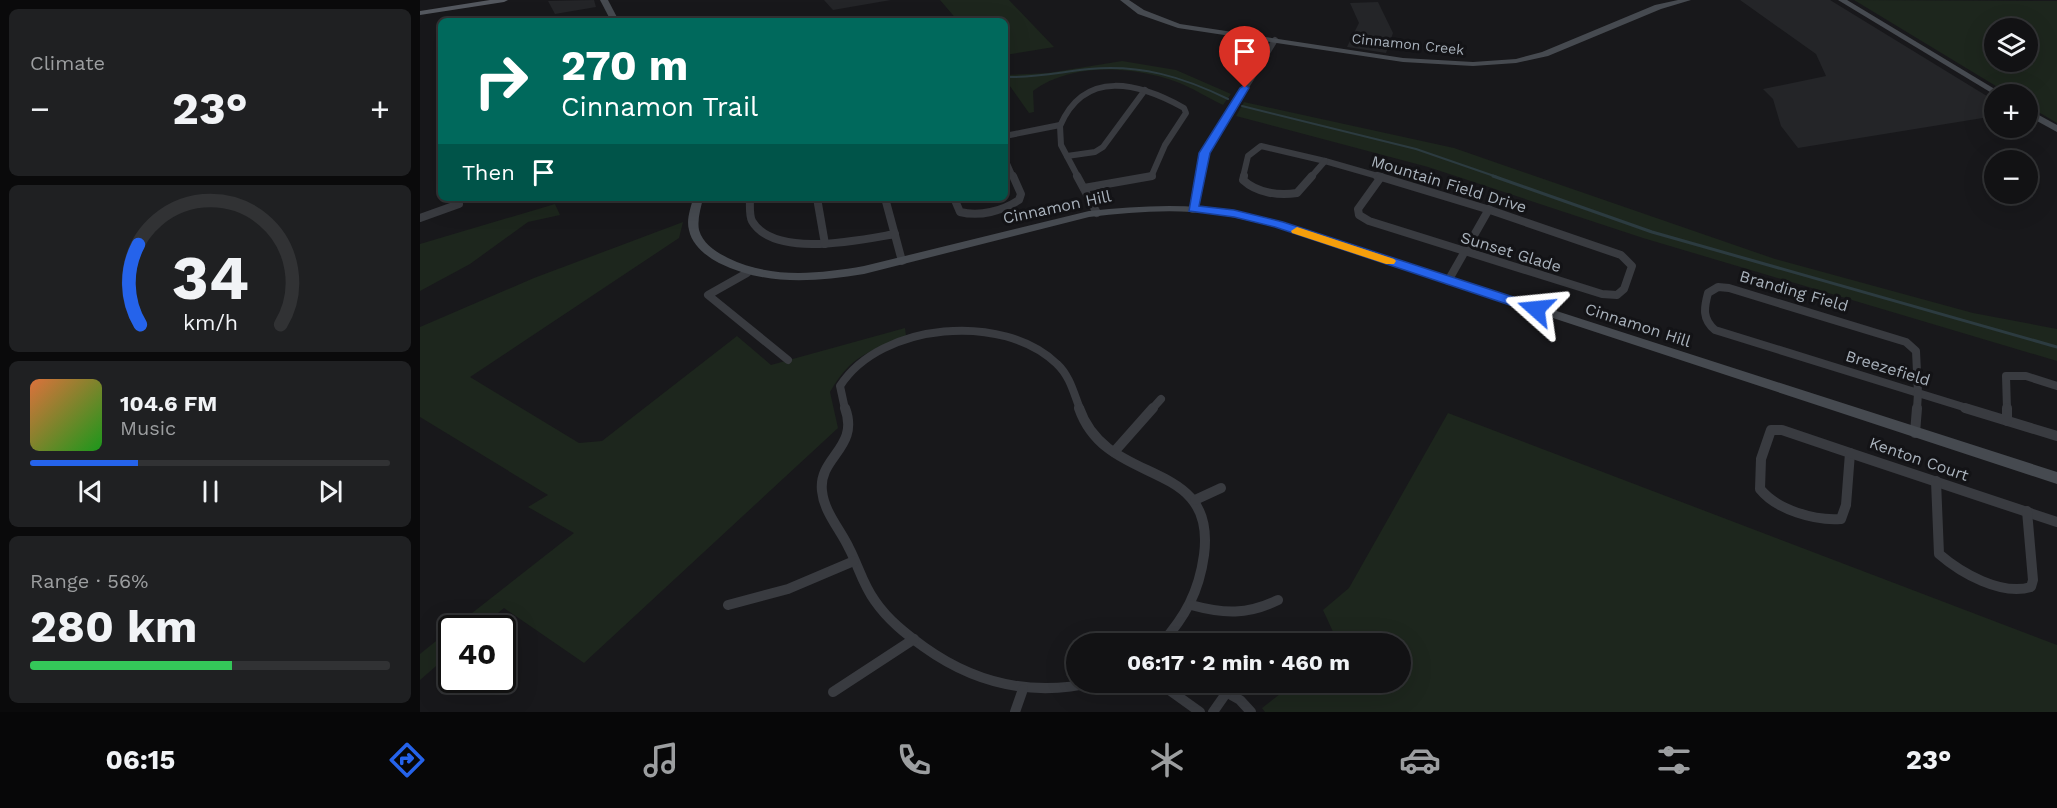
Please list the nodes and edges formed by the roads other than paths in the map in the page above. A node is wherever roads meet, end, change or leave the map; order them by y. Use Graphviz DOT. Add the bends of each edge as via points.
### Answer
graph roads {
  1 [pos="504,0"];
  2 [pos="604,0"];
  3 [pos="1124,0"];
  4 [pos="1136,0"];
  5 [pos="1687,0"];
  6 [pos="1847,1"];
  7 [pos="420,14"];
  8 [pos="613,18"];
  9 [pos="1161,18"];
  10 [pos="1275,40"];
  11 [pos="1984,85"];
  12 [pos="1145,90"];
  13 [pos="2038,118"];
  14 [pos="1060,125"];
  15 [pos="2057,129"];
  16 [pos="1008,135"];
  17 [pos="1067,156"];
  18 [pos="1325,161"];
  19 [pos="1008,166"];
  20 [pos="1382,176"];
  21 [pos="1084,188"];
  22 [pos="1267,191"];
  23 [pos="697,201"];
  24 [pos="750,201"];
  25 [pos="818,201"];
  26 [pos="886,201"];
  27 [pos="955,201"];
  28 [pos="459,204"];
  29 [pos="1193,208"];
  30 [pos="1489,209"];
  31 [pos="1097,213"];
  32 [pos="420,218"];
  33 [pos="895,234"];
  34 [pos="825,244"];
  35 [pos="1465,252"];
  36 [pos="1628,259"];
  37 [pos="902,261"];
  38 [pos="747,273"];
  39 [pos="1448,280"];
  40 [pos="1711,327"];
  41 [pos="788,360"];
  42 [pos="2057,386"];
  43 [pos="1916,393"];
  44 [pos="1161,399"];
  45 [pos="2007,421"];
  46 [pos="1915,433"];
  47 [pos="2057,436"];
  48 [pos="1850,451"];
  49 [pos="1114,452"];
  50 [pos="2057,478"];
  51 [pos="1936,481"];
  52 [pos="1221,488"];
  53 [pos="1195,500"];
  54 [pos="2027,511"];
  55 [pos="2057,522"];
  56 [pos="854,561"];
  57 [pos="1278,600"];
  58 [pos="728,605"];
  59 [pos="1191,605"];
  60 [pos="1169,633"];
  61 [pos="914,639"];
  62 [pos="1023,688"];
  63 [pos="1066,689"];
  64 [pos="833,692"];
  65 [pos="1173,693"];
  66 [pos="1226,693"];
  67 [pos="1228,693"];
  68 [pos="1014,712"];
  69 [pos="1200,712"];
  70 [pos="1213,712"];
  71 [pos="1251,712"];
  1 -- 7 [label="main road"];
  2 -- 8 [label="street"];
  3 -- 9 [label="street, Cinnamon Creek"];
  4 -- 9 [label="street, Cinnamon Creek"];
  5 -- 10 [label="street, Cinnamon Creek" via="1658,7 1545,54 1493,63 1432,63"];
  6 -- 11 [label="street"];
  9 -- 10 [label="street, Cinnamon Creek"];
  10 -- 29 [label="street" via="1205,153"];
  12 -- 14 [label="street" via="1092,88"];
  12 -- 17 [label="street" via="1103,147"];
  12 -- 21 [label="street" via="1186,110 1165,145 1155,174 1146,180"];
  13 -- 15 [label="street"];
  14 -- 16 [label="street"];
  14 -- 17 [label="street" via="1059,139"];
  17 -- 21 [label="street"];
  18 -- 20 [label="street, Mountain Field Drive"];
  18 -- 22 [label="street" via="1297,194"];
  18 -- 22 [label="street, Mountain Field Drive" via="1258,146 1249,153 1243,180 1247,186"];
  19 -- 27 [label="street" via="1021,197 1014,203 964,214"];
  20 -- 30 [label="street, Mountain Field Drive"];
  20 -- 35 [label="street, Sunset Glade" via="1358,209 1359,215"];
  21 -- 31 [label="street"];
  23 -- 38 [label="street" via="693,221 699,242 716,257"];
  24 -- 34 [label="street" via="752,221 767,235 789,243"];
  25 -- 34 [label="street"];
  26 -- 33 [label="street"];
  28 -- 32 [label="street"];
  29 -- 31 [label="street, Cinnamon Hill"];
  29 -- 39 [label="street, Cinnamon Hill" via="1279,225"];
  30 -- 35 [label="street"];
  30 -- 36 [label="street, Mountain Field Drive"];
  31 -- 37 [label="street, Cinnamon Hill"];
  33 -- 34 [label="street"];
  33 -- 37 [label="street"];
  35 -- 36 [label="street, Sunset Glade" via="1608,295 1617,295 1624,289 1632,266"];
  35 -- 39 [label="street"];
  37 -- 38 [label="street, Cinnamon Hill" via="826,276"];
  38 -- 41 [label="street" via="708,295"];
  39 -- 46 [label="street, Cinnamon Hill"];
  40 -- 43 [label="street, Breezefield"];
  40 -- 43 [label="street, Branding Field" via="1703,315 1708,292 1726,287 1892,336 1916,351"];
  42 -- 45 [label="street" via="2014,374 2004,378"];
  43 -- 45 [label="street, Breezefield"];
  43 -- 46 [label="street"];
  44 -- 49 [label="street"];
  45 -- 47 [label="street, Breezefield"];
  46 -- 50 [label="street, Cinnamon Hill"];
  48 -- 48 [label="street, Kenton Court" via="1771,430 1765,442 1761,489 1771,500 1801,512 1826,521 1841,519 1845,515"];
  48 -- 51 [label="street, Kenton Court"];
  49 -- 53 [label="street" via="1132,465 1168,480"];
  49 -- 56 [label="street" via="1088,430 1065,374 1031,348 1002,336 953,330 893,345 862,362 840,386 840,398 850,418 849,430 823,478 822,494 829,514"];
  51 -- 54 [label="street, Kenton Court"];
  51 -- 54 [label="street" via="1939,554 1956,568 2014,590 2031,587"];
  52 -- 53 [label="street"];
  53 -- 59 [label="street" via="1207,534"];
  54 -- 55 [label="street, Kenton Court"];
  56 -- 58 [label="street" via="788,589"];
  56 -- 61 [label="street" via="878,606"];
  57 -- 59 [label="street" via="1239,615"];
  59 -- 60 [label="street"];
  61 -- 62 [label="street" via="940,660 978,679"];
  61 -- 64 [label="street"];
  62 -- 63 [label="street"];
  62 -- 68 [label="street"];
  65 -- 69 [label="street"];
  66 -- 70 [label="street"];
  67 -- 71 [label="street"];
}
